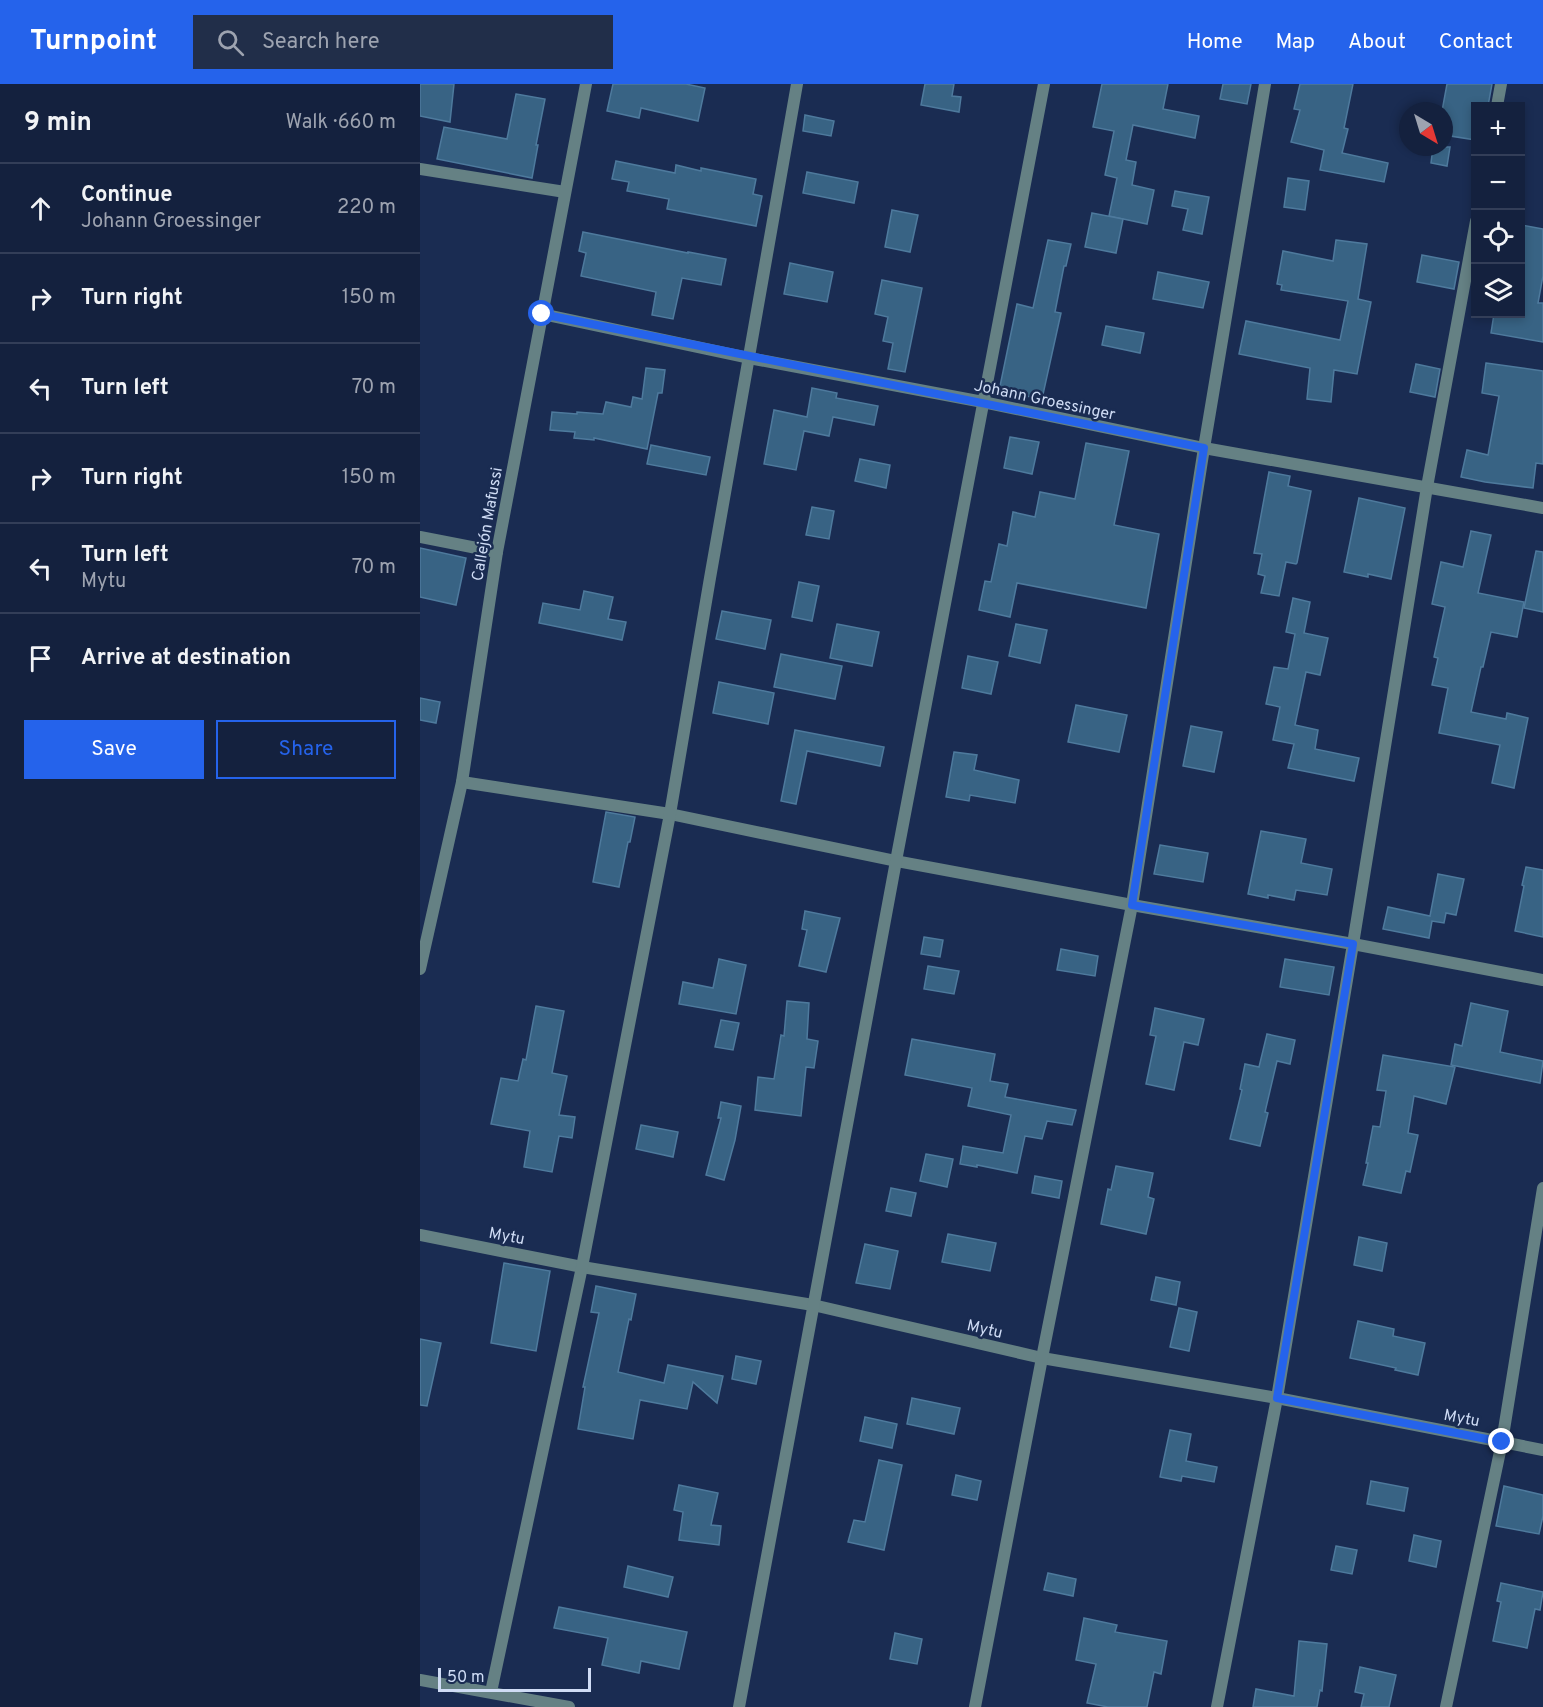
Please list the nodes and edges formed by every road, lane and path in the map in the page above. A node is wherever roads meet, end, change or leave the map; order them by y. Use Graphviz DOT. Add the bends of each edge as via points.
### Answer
graph roads {
  1 [pos="586,84"];
  2 [pos="797,84"];
  3 [pos="1044,84"];
  4 [pos="1264,84"];
  5 [pos="1501,84"];
  6 [pos="1498,102"];
  7 [pos="420,169"];
  8 [pos="565,192"];
  9 [pos="1471,248"];
  10 [pos="542,314"];
  11 [pos="749,358"];
  12 [pos="983,402"];
  13 [pos="1204,448"];
  14 [pos="1426,487"];
  15 [pos="1543,507"];
  16 [pos="420,537"];
  17 [pos="497,552"];
  18 [pos="462,782"];
  19 [pos="670,813"];
  20 [pos="896,861"];
  21 [pos="1132,905"];
  22 [pos="1353,944"];
  23 [pos="421,961"];
  24 [pos="1543,980"];
  25 [pos="1543,1188"];
  26 [pos="420,1235"];
  27 [pos="582,1267"];
  28 [pos="813,1305"];
  29 [pos="1042,1358"];
  30 [pos="1277,1398"];
  31 [pos="1502,1442"];
  32 [pos="1543,1450"];
  33 [pos="420,1680"];
  34 [pos="491,1692"];
  35 [pos="569,1707"];
  36 [pos="739,1707"];
  37 [pos="975,1707"];
  38 [pos="1217,1707"];
  39 [pos="1446,1707"];
  1 -- 8 [label="street, Callejón Mafussi"];
  2 -- 11 [label="street"];
  3 -- 12 [label="street"];
  4 -- 13 [label="street"];
  5 -- 6 [label="street"];
  7 -- 8 [label="street"];
  8 -- 10 [label="street, Callejón Mafussi"];
  9 -- 14 [label="street"];
  10 -- 11 [label="street, Johann Groessinger"];
  10 -- 17 [label="street, Callejón Mafussi"];
  11 -- 12 [label="street, Johann Groessinger"];
  11 -- 19 [label="street"];
  12 -- 13 [label="street, Johann Groessinger"];
  12 -- 20 [label="street"];
  13 -- 14 [label="street, Johann Groessinger"];
  13 -- 21 [label="street"];
  14 -- 15 [label="street, Johann Groessinger"];
  14 -- 22 [label="street"];
  16 -- 17 [label="street"];
  17 -- 18 [label="street, Callejón Mafussi"];
  18 -- 19 [label="street"];
  18 -- 23 [label="street, Callejón Mafussi"];
  19 -- 20 [label="street"];
  19 -- 27 [label="street"];
  20 -- 21 [label="street"];
  20 -- 28 [label="street"];
  21 -- 22 [label="street"];
  21 -- 29 [label="street"];
  22 -- 24 [label="street"];
  22 -- 30 [label="street"];
  25 -- 31 [label="street"];
  26 -- 27 [label="street, Mytu"];
  27 -- 28 [label="street, Mytu"];
  27 -- 34 [label="street"];
  28 -- 29 [label="street, Mytu"];
  28 -- 36 [label="street"];
  29 -- 30 [label="street, Mytu"];
  29 -- 37 [label="street"];
  30 -- 31 [label="street, Mytu"];
  30 -- 38 [label="street"];
  31 -- 32 [label="street, Mytu"];
  31 -- 39 [label="street"];
  33 -- 34 [label="street"];
  34 -- 35 [label="street"];
}
